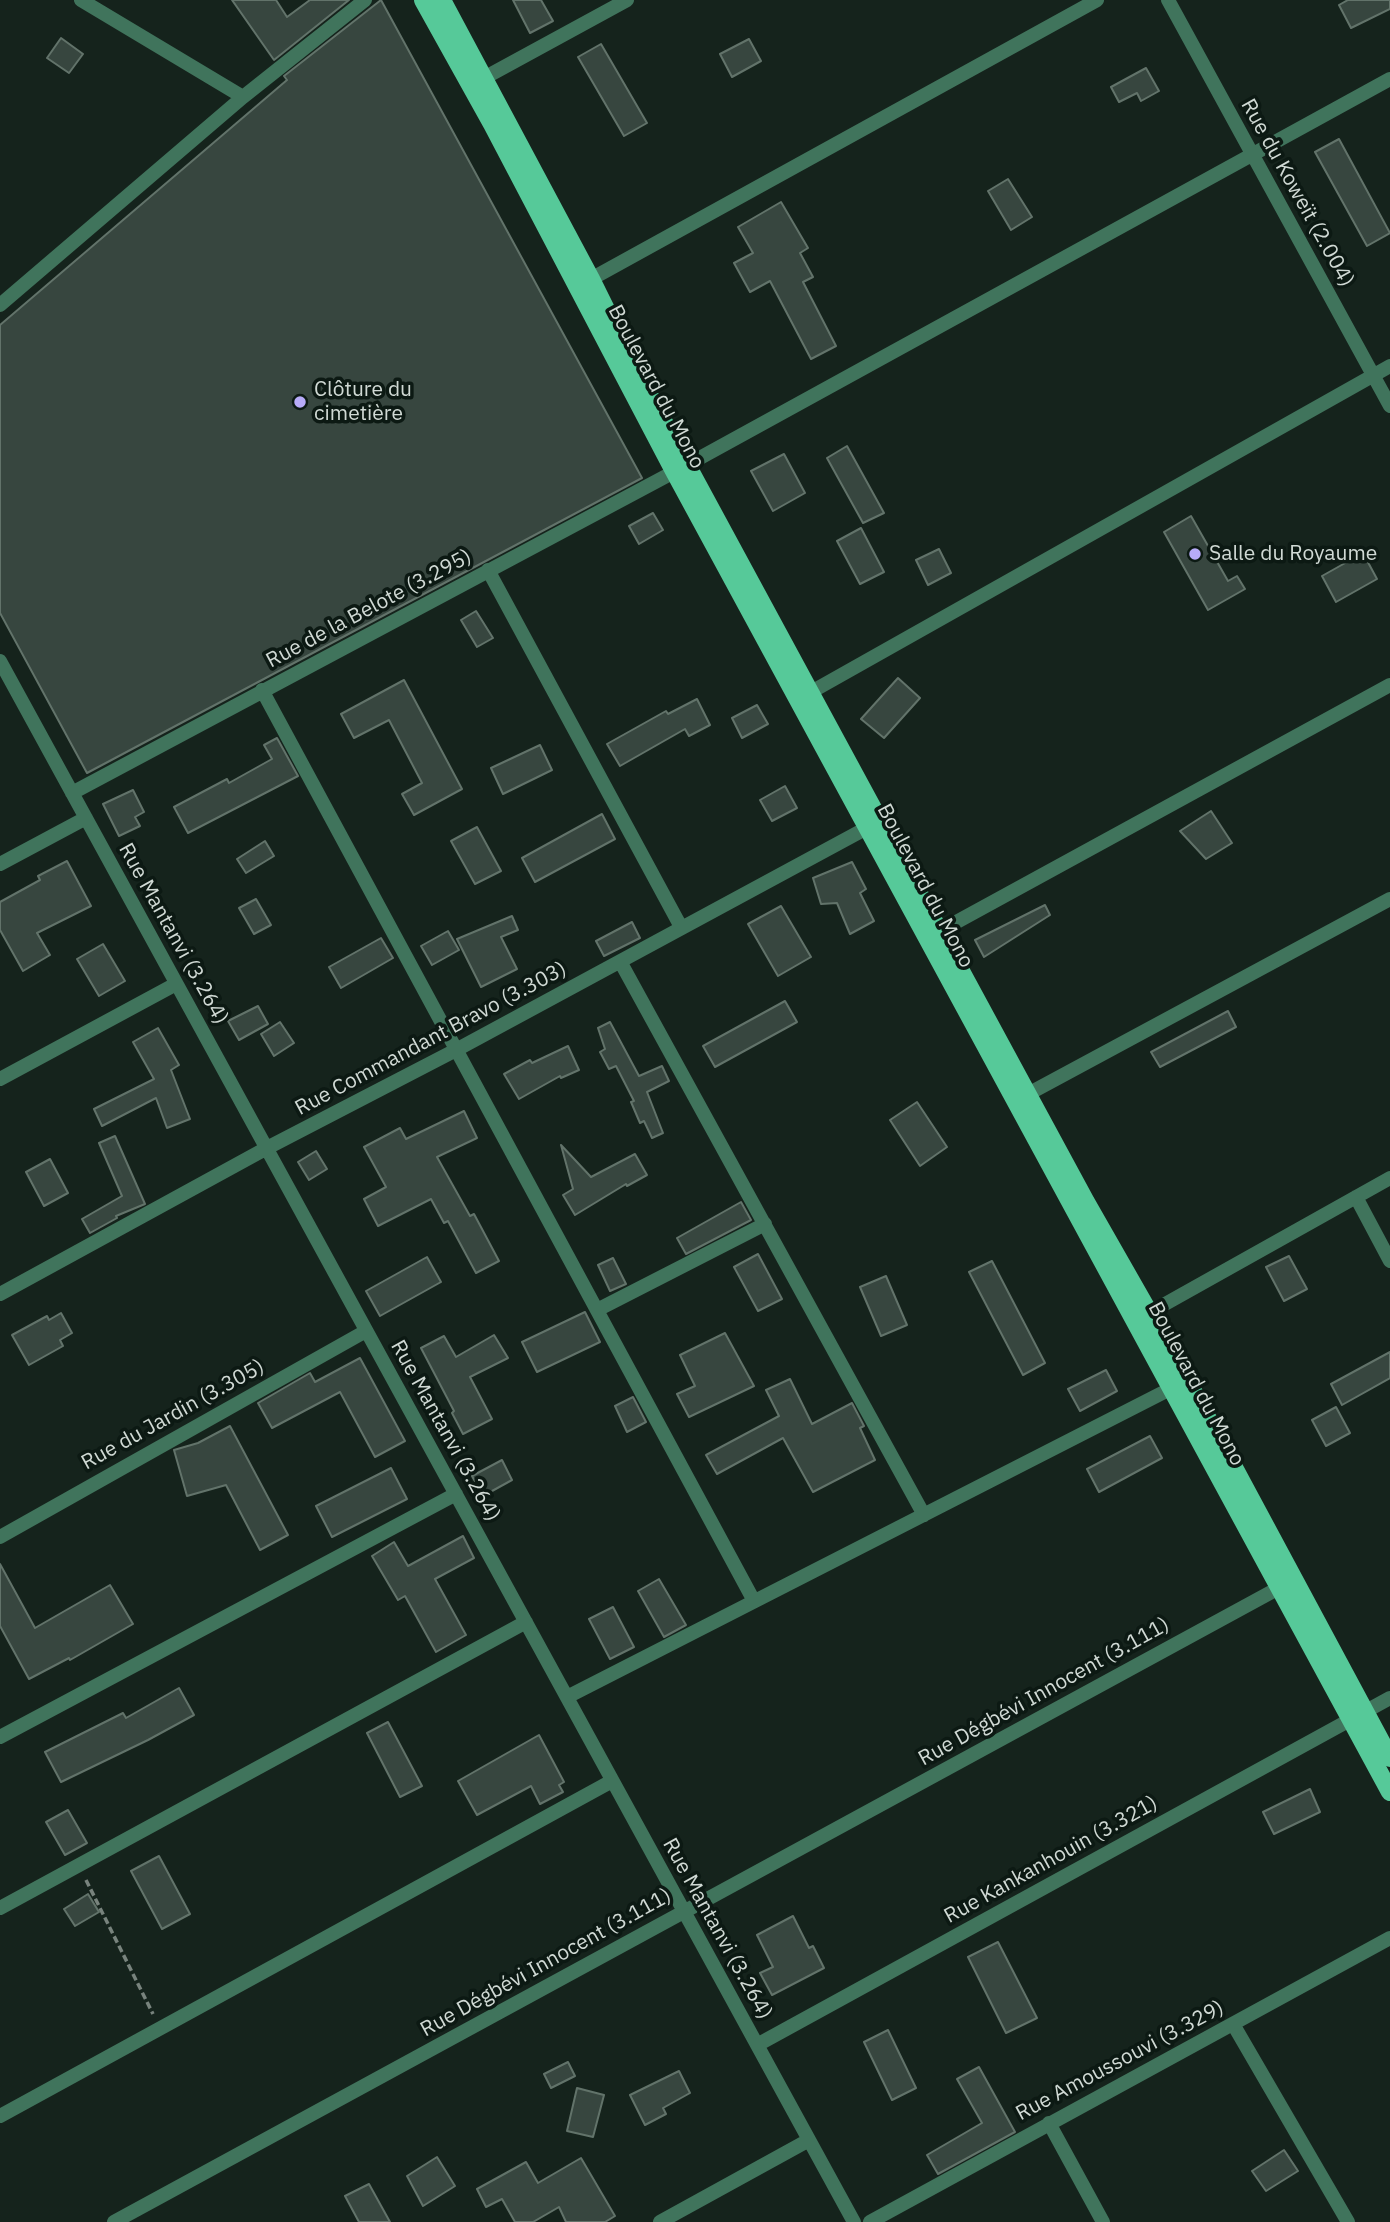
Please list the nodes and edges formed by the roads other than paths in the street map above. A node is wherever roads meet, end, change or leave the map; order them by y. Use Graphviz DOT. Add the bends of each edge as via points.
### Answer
graph roads {
  1 [pos="81,0"];
  2 [pos="365,0"];
  3 [pos="423,0"];
  4 [pos="442,0"];
  5 [pos="627,0"];
  6 [pos="1097,0"];
  7 [pos="1168,0"];
  8 [pos="484,78"];
  9 [pos="1390,79"];
  10 [pos="243,97"];
  11 [pos="1252,155"];
  12 [pos="591,279"];
  13 [pos="0,305"];
  14 [pos="1390,366"];
  15 [pos="1373,375"];
  16 [pos="1390,406"];
  17 [pos="681,468"];
  18 [pos="488,570"];
  19 [pos="0,661"];
  20 [pos="1390,685"];
  21 [pos="262,690"];
  22 [pos="811,692"];
  23 [pos="72,793"];
  24 [pos="86,818"];
  25 [pos="874,824"];
  26 [pos="0,864"];
  27 [pos="1390,899"];
  28 [pos="681,927"];
  29 [pos="940,931"];
  30 [pos="621,963"];
  31 [pos="176,984"];
  32 [pos="456,1050"];
  33 [pos="0,1079"];
  34 [pos="1028,1094"];
  35 [pos="267,1149"];
  36 [pos="1390,1178"];
  37 [pos="1356,1197"];
  38 [pos="765,1224"];
  39 [pos="1390,1261"];
  40 [pos="0,1294"];
  41 [pos="597,1310"];
  42 [pos="1149,1313"];
  43 [pos="366,1331"];
  44 [pos="1179,1366"];
  45 [pos="1172,1388"];
  46 [pos="456,1494"];
  47 [pos="924,1515"];
  48 [pos="0,1537"];
  49 [pos="1286,1584"];
  50 [pos="754,1601"];
  51 [pos="526,1622"];
  52 [pos="566,1697"];
  53 [pos="1390,1698"];
  54 [pos="1358,1716"];
  55 [pos="0,1737"];
  56 [pos="1390,1758"];
  57 [pos="612,1781"];
  58 [pos="1390,1793"];
  59 [pos="0,1908"];
  60 [pos="684,1912"];
  61 [pos="1390,1938"];
  62 [pos="1233,2024"];
  63 [pos="757,2045"];
  64 [pos="0,2116"];
  65 [pos="1049,2123"];
  66 [pos="809,2140"];
  67 [pos="122,2220"];
  68 [pos="660,2222"];
  69 [pos="854,2222"];
  70 [pos="870,2222"];
  71 [pos="1103,2222"];
  72 [pos="1348,2222"];
  1 -- 10 [label="street"];
  2 -- 10 [label="street"];
  3 -- 17 [label="main road, Boulevard du Mono"];
  4 -- 8 [label="main road, Boulevard du Mono"];
  5 -- 8 [label="street"];
  6 -- 12 [label="street"];
  7 -- 11 [label="street, Rue du Koweït (2.004)"];
  8 -- 12 [label="main road, Boulevard du Mono"];
  9 -- 11 [label="street, Rue de la Belote (3.295)"];
  10 -- 13 [label="street"];
  11 -- 15 [label="street, Rue du Koweït (2.004)"];
  11 -- 17 [label="street, Rue de la Belote (3.295)"];
  12 -- 17 [label="main road, Boulevard du Mono"];
  14 -- 15 [label="street"];
  15 -- 16 [label="street, Rue du Koweït (2.004)"];
  15 -- 22 [label="street"];
  17 -- 18 [label="street, Rue de la Belote (3.295)"];
  17 -- 22 [label="main road, Boulevard du Mono"];
  17 -- 25 [label="main road, Boulevard du Mono"];
  18 -- 21 [label="street, Rue de la Belote (3.295)"];
  18 -- 28 [label="street"];
  19 -- 23 [label="street, Rue Mantanvi (3.264)"];
  20 -- 29 [label="street"];
  21 -- 23 [label="street, Rue de la Belote (3.295)"];
  21 -- 32 [label="street"];
  22 -- 25 [label="main road, Boulevard du Mono"];
  23 -- 24 [label="street, Rue Mantanvi (3.264)"];
  24 -- 26 [label="street"];
  24 -- 31 [label="street, Rue Mantanvi (3.264)"];
  25 -- 28 [label="street, Rue Commandant Bravo (3.303)"];
  25 -- 29 [label="main road, Boulevard du Mono"];
  25 -- 45 [label="main road, Boulevard du Mono"];
  27 -- 34 [label="street"];
  28 -- 30 [label="street, Rue Commandant Bravo (3.303)"];
  29 -- 34 [label="main road, Boulevard du Mono"];
  30 -- 32 [label="street, Rue Commandant Bravo (3.303)"];
  30 -- 38 [label="street"];
  31 -- 33 [label="street"];
  31 -- 35 [label="street, Rue Mantanvi (3.264)"];
  32 -- 35 [label="street, Rue Commandant Bravo (3.303)"];
  32 -- 41 [label="street"];
  34 -- 42 [label="main road, Boulevard du Mono"];
  35 -- 40 [label="street, Rue Commandant Bravo (3.303)"];
  35 -- 43 [label="street, Rue Mantanvi (3.264)"];
  36 -- 37 [label="street"];
  37 -- 39 [label="street"];
  37 -- 42 [label="street"];
  38 -- 41 [label="street"];
  38 -- 47 [label="street"];
  41 -- 50 [label="street"];
  42 -- 44 [label="main road, Boulevard du Mono"];
  43 -- 46 [label="street, Rue Mantanvi (3.264)"];
  43 -- 48 [label="street, Rue du Jardin (3.305)"];
  44 -- 45 [label="street"];
  44 -- 49 [label="main road, Boulevard du Mono"];
  45 -- 47 [label="street"];
  45 -- 49 [label="main road, Boulevard du Mono"];
  46 -- 51 [label="street, Rue Mantanvi (3.264)"];
  46 -- 55 [label="street"];
  47 -- 50 [label="street"];
  49 -- 54 [label="main road, Boulevard du Mono"];
  49 -- 60 [label="street, Rue Dégbévi Innocent (3.111)"];
  50 -- 52 [label="street"];
  51 -- 52 [label="street, Rue Mantanvi (3.264)"];
  51 -- 59 [label="street"];
  52 -- 57 [label="street, Rue Mantanvi (3.264)"];
  53 -- 54 [label="street, Rue Kankanhouin (3.321)"];
  54 -- 56 [label="main road, Boulevard du Mono"];
  54 -- 58 [label="main road, Boulevard du Mono"];
  54 -- 63 [label="street, Rue Kankanhouin (3.321)"];
  57 -- 60 [label="street, Rue Mantanvi (3.264)"];
  57 -- 64 [label="street"];
  60 -- 63 [label="street, Rue Mantanvi (3.264)"];
  60 -- 67 [label="street, Rue Dégbévi Innocent (3.111)"];
  61 -- 62 [label="street, Rue Amoussouvi (3.329)"];
  62 -- 65 [label="street, Rue Amoussouvi (3.329)"];
  62 -- 72 [label="street"];
  63 -- 66 [label="street, Rue Mantanvi (3.264)"];
  65 -- 70 [label="street, Rue Amoussouvi (3.329)"];
  65 -- 71 [label="street"];
  66 -- 68 [label="street"];
  66 -- 69 [label="street, Rue Mantanvi (3.264)"];
}
